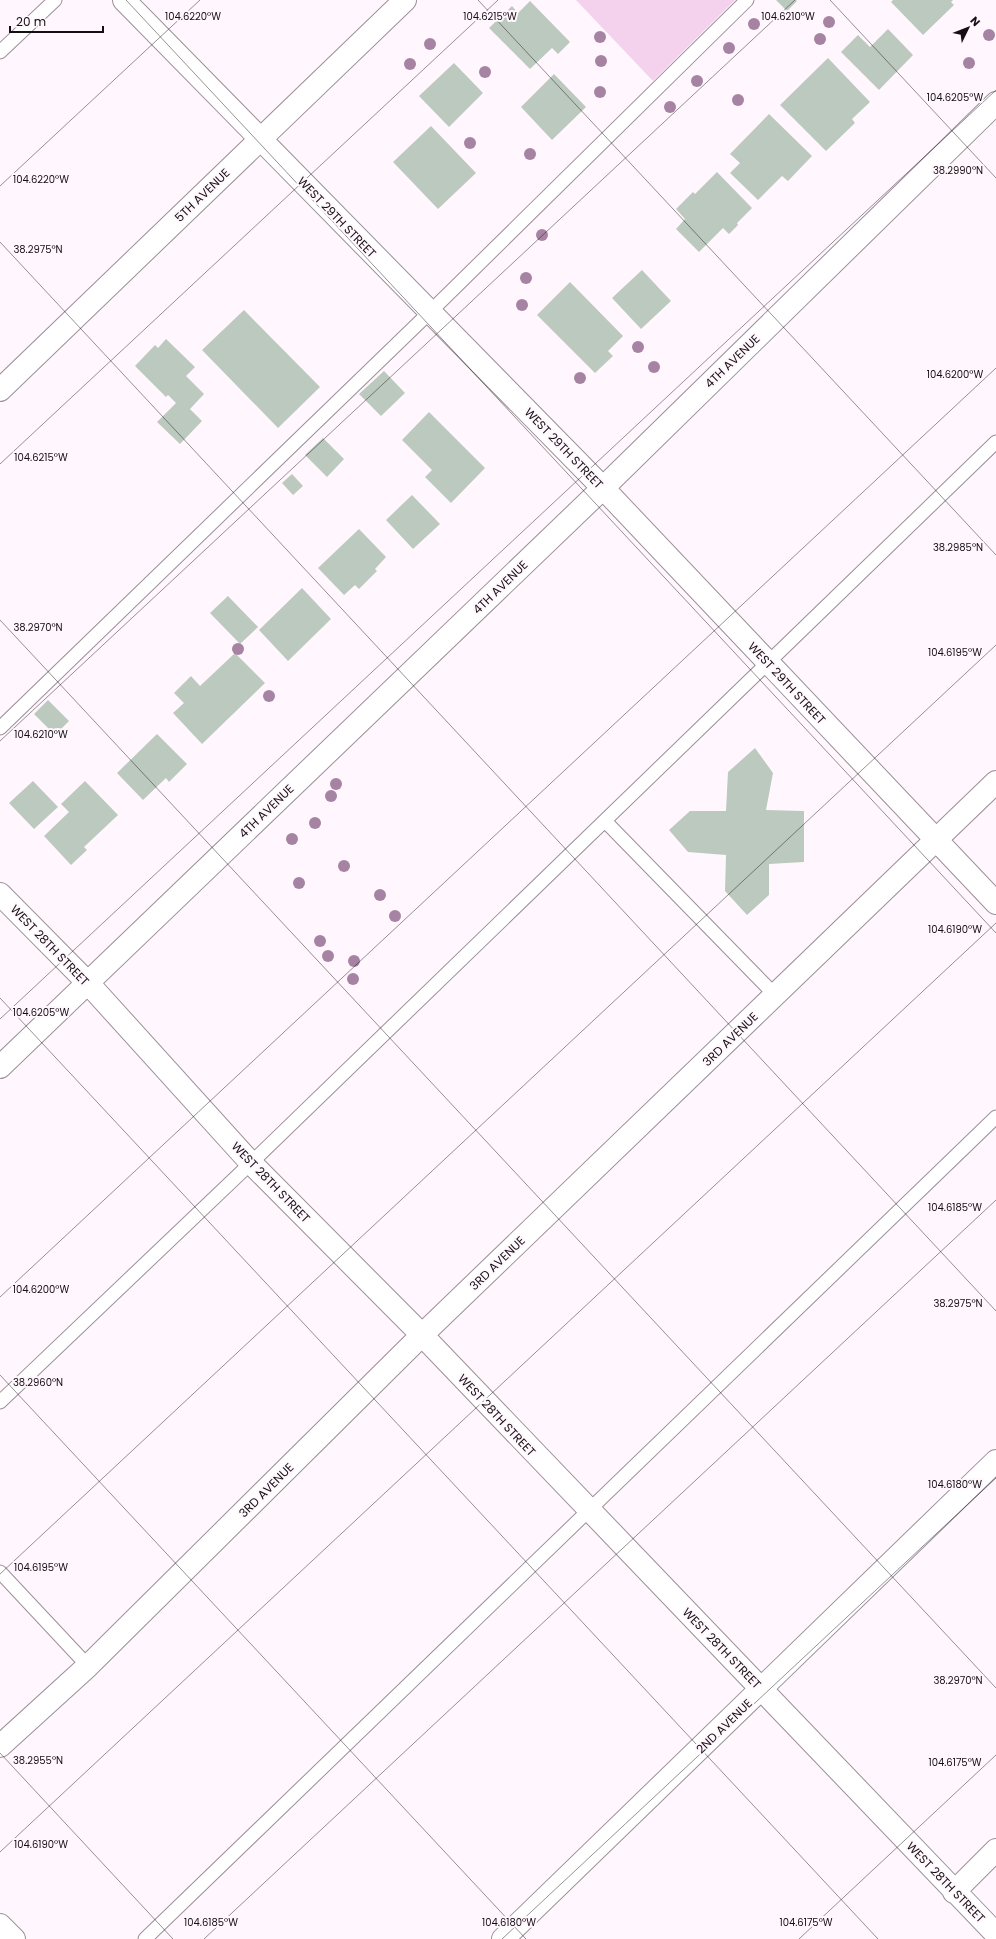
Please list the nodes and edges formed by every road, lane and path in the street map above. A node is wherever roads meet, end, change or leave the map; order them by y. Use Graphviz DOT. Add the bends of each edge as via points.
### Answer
graph roads {
  1 [pos="55,0"];
  2 [pos="124,0"];
  3 [pos="405,0"];
  4 [pos="747,0"];
  5 [pos="0,52"];
  6 [pos="996,103"];
  7 [pos="260,139"];
  8 [pos="430,312"];
  9 [pos="0,390"];
  10 [pos="996,442"];
  11 [pos="603,488"];
  12 [pos="768,663"];
  13 [pos="0,728"];
  14 [pos="996,782"];
  15 [pos="605,821"];
  16 [pos="935,841"];
  17 [pos="0,894"];
  18 [pos="996,903"];
  19 [pos="87,982"];
  20 [pos="775,995"];
  21 [pos="0,1067"];
  22 [pos="996,1118"];
  23 [pos="251,1163"];
  24 [pos="422,1335"];
  25 [pos="0,1402"];
  26 [pos="996,1461"];
  27 [pos="589,1511"];
  28 [pos="0,1572"];
  29 [pos="88,1666"];
  30 [pos="762,1690"];
  31 [pos="0,1746"];
  32 [pos="996,1850"];
  33 [pos="954,1892"];
  34 [pos="0,1925"];
  35 [pos="996,1934"];
  36 [pos="14,1939"];
  37 [pos="145,1939"];
  38 [pos="503,1939"];
  1 -- 5 [label="lane"];
  2 -- 7 [label="street, WEST 29TH STREET"];
  3 -- 7 [label="street, 5TH AVENUE"];
  4 -- 8 [label="lane"];
  6 -- 11 [label="street, 4TH AVENUE"];
  7 -- 8 [label="street, WEST 29TH STREET"];
  7 -- 9 [label="street, 5TH AVENUE"];
  8 -- 11 [label="street, WEST 29TH STREET"];
  8 -- 13 [label="lane"];
  10 -- 12 [label="lane"];
  11 -- 12 [label="street, WEST 29TH STREET"];
  11 -- 19 [label="street, 4TH AVENUE"];
  12 -- 15 [label="lane"];
  12 -- 16 [label="street, WEST 29TH STREET"];
  14 -- 16 [label="street, 3RD AVENUE"];
  15 -- 20 [label="lane"];
  15 -- 23 [label="lane"];
  16 -- 18 [label="street, WEST 29TH STREET"];
  16 -- 20 [label="street, 3RD AVENUE"];
  17 -- 19 [label="street, WEST 28TH STREET"];
  19 -- 21 [label="street, 4TH AVENUE"];
  19 -- 23 [label="street, WEST 28TH STREET"];
  20 -- 24 [label="street, 3RD AVENUE"];
  22 -- 27 [label="lane"];
  23 -- 24 [label="street, WEST 28TH STREET"];
  23 -- 25 [label="lane"];
  24 -- 27 [label="street, WEST 28TH STREET"];
  24 -- 29 [label="street, 3RD AVENUE"];
  26 -- 30 [label="street, 2ND AVENUE"];
  27 -- 30 [label="street, WEST 28TH STREET"];
  27 -- 37 [label="lane"];
  28 -- 29 [label="lane"];
  29 -- 31 [label="street, 3RD AVENUE"];
  30 -- 33 [label="street, WEST 28TH STREET"];
  30 -- 38 [label="street, 2ND AVENUE"];
  32 -- 33 [label="street"];
  33 -- 35 [label="street, WEST 28TH STREET"];
  34 -- 36 [label="street"];
}
